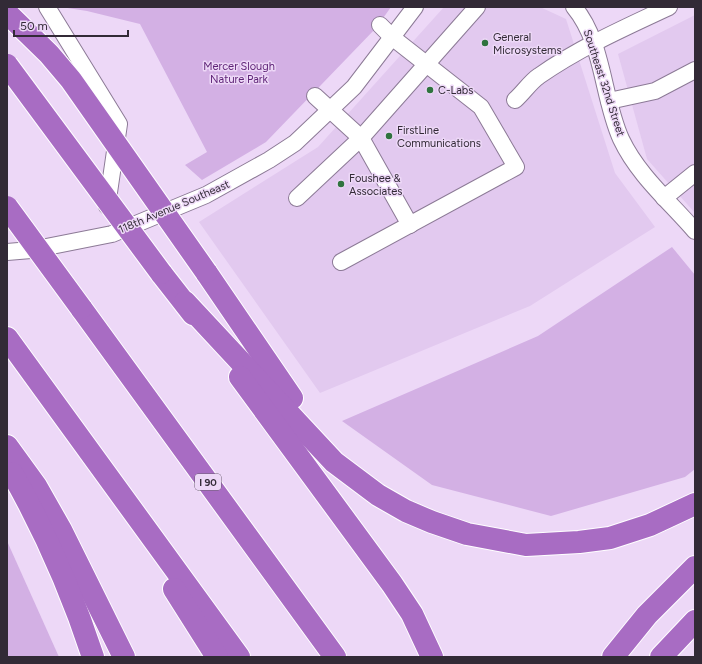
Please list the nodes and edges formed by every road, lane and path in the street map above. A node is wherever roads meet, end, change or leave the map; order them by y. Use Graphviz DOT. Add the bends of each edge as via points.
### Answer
graph roads {
  1 [pos="47,7"];
  2 [pos="415,7"];
  3 [pos="477,7"];
  4 [pos="574,7"];
  5 [pos="668,7"];
  6 [pos="7,13"];
  7 [pos="380,25"];
  8 [pos="393,38"];
  9 [pos="593,43"];
  10 [pos="7,65"];
  11 [pos="427,65"];
  12 [pos="695,70"];
  13 [pos="315,96"];
  14 [pos="515,100"];
  15 [pos="609,101"];
  16 [pos="330,111"];
  17 [pos="361,138"];
  18 [pos="695,173"];
  19 [pos="297,198"];
  20 [pos="664,198"];
  21 [pos="7,207"];
  22 [pos="105,213"];
  23 [pos="410,225"];
  24 [pos="695,231"];
  25 [pos="7,252"];
  26 [pos="341,262"];
  27 [pos="185,302"];
  28 [pos="7,338"];
  29 [pos="62,412"];
  30 [pos="7,446"];
  31 [pos="7,465"];
  32 [pos="378,494"];
  33 [pos="695,504"];
  34 [pos="695,567"];
  35 [pos="695,621"];
  36 [pos="93,657"];
  37 [pos="124,657"];
  38 [pos="217,657"];
  39 [pos="239,657"];
  40 [pos="335,657"];
  41 [pos="432,657"];
  42 [pos="613,657"];
  43 [pos="661,657"];
  1 -- 22 [label="street" via="119,124"];
  2 -- 8 [label="street, 118th Avenue Southeast"];
  3 -- 11 [label="street"];
  4 -- 9 [label="street, Southeast 32nd Street"];
  5 -- 9 [label="street"];
  6 -- 32 [label="highway, bridge" via="49,54 71,80 297,406"];
  7 -- 8 [label="street"];
  8 -- 11 [label="street"];
  8 -- 16 [label="street, 118th Avenue Southeast" via="354,87"];
  9 -- 14 [label="street" via="538,77"];
  9 -- 15 [label="street, Southeast 32nd Street"];
  10 -- 27 [label="highway, bridge"];
  11 -- 17 [label="street"];
  11 -- 23 [label="street" via="481,107 516,167"];
  12 -- 15 [label="street" via="655,91"];
  13 -- 16 [label="street"];
  15 -- 20 [label="street, Southeast 32nd Street" via="620,138 632,159"];
  16 -- 17 [label="street"];
  16 -- 25 [label="street, 118th Avenue Southeast" via="288,147 206,195 112,234 31,250"];
  17 -- 19 [label="street"];
  17 -- 23 [label="street"];
  18 -- 20 [label="street"];
  20 -- 24 [label="street, Southeast 32nd Street"];
  21 -- 40 [label="highway, I 90, bridge"];
  23 -- 26 [label="street"];
  27 -- 32 [label="highway" via="334,462"];
  27 -- 41 [label="highway" via="392,584 412,614"];
  28 -- 29 [label="highway"];
  29 -- 38 [label="highway"];
  29 -- 39 [label="highway"];
  30 -- 37 [label="highway" via="36,486 61,530"];
  31 -- 36 [label="highway" via="63,576"];
  32 -- 33 [label="highway" via="406,511 460,532 526,545 610,538 650,526"];
  34 -- 42 [label="highway" via="647,615"];
  35 -- 43 [label="highway"];
}
